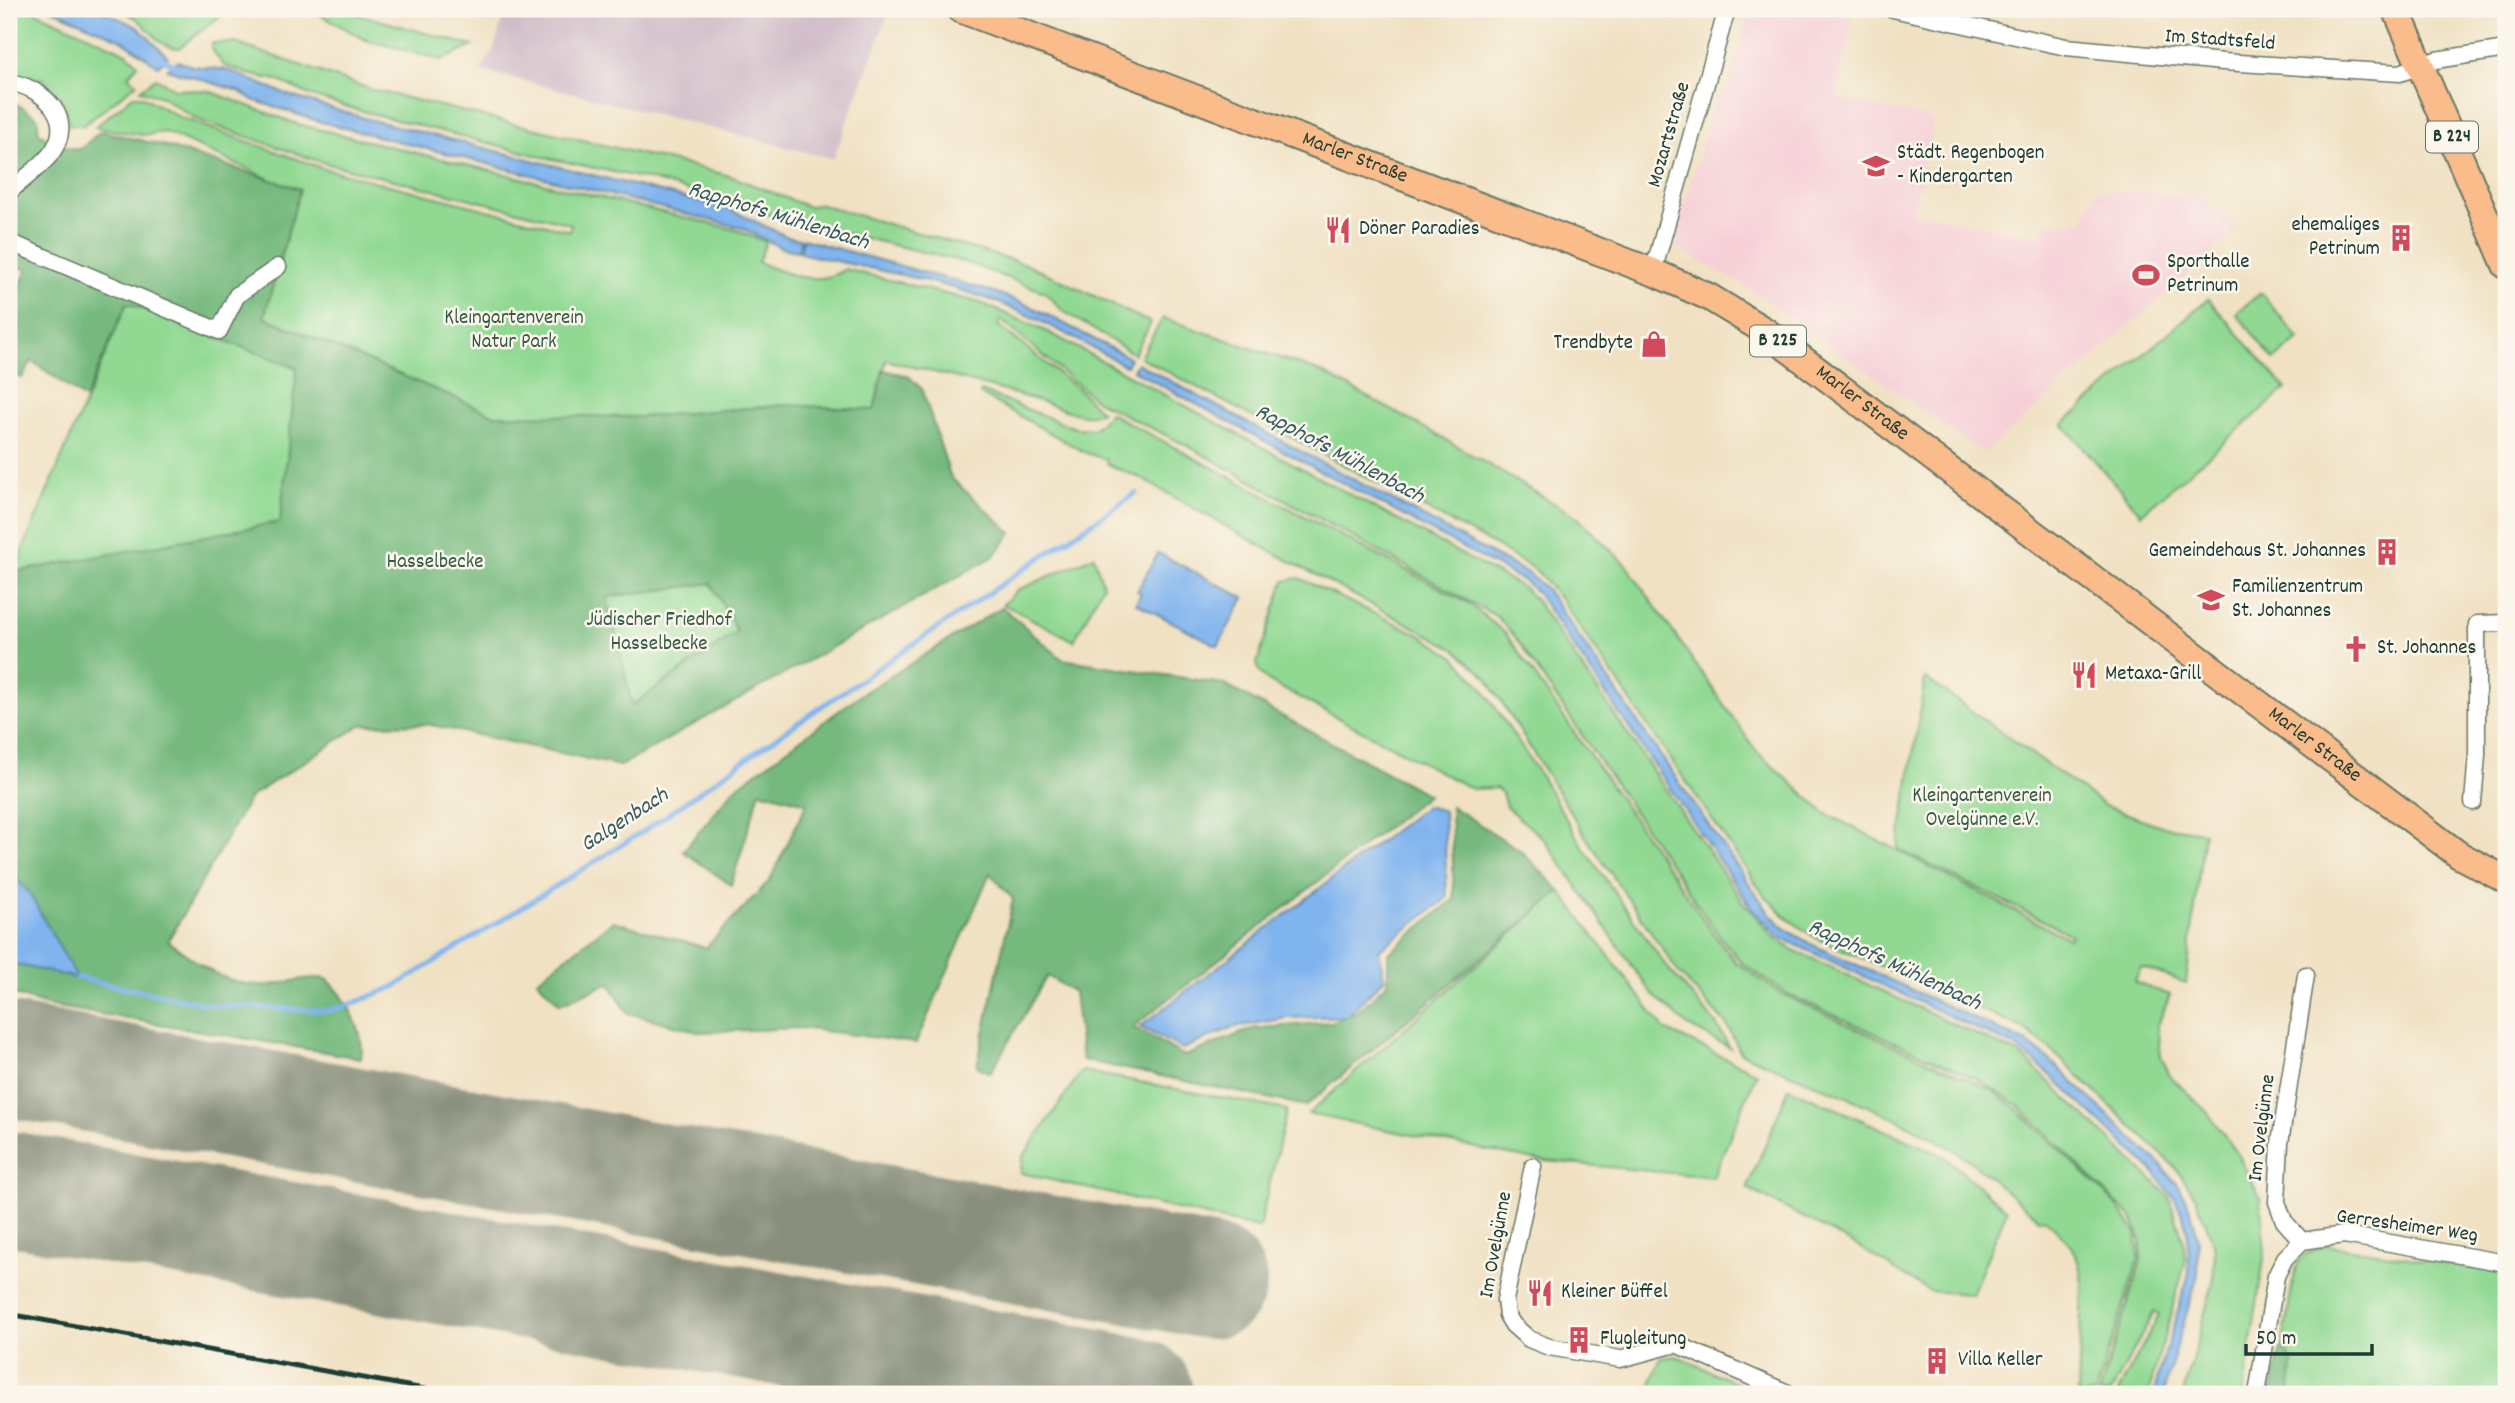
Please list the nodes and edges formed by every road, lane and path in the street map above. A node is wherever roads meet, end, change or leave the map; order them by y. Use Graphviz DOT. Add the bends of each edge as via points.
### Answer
graph roads {
  1 [pos="960,9"];
  2 [pos="1727,9"];
  3 [pos="1893,9"];
  4 [pos="2396,9"];
  5 [pos="2506,49"];
  6 [pos="2421,66"];
  7 [pos="9,82"];
  8 [pos="9,192"];
  9 [pos="9,242"];
  10 [pos="2506,265"];
  11 [pos="278,267"];
  12 [pos="1653,272"];
  13 [pos="2506,623"];
  14 [pos="2473,802"];
  15 [pos="2499,876"];
  16 [pos="2305,975"];
  17 [pos="1533,1166"];
  18 [pos="2302,1241"];
  19 [pos="2506,1263"];
  20 [pos="1790,1394"];
  21 [pos="2257,1394"];
  1 -- 12 [label="main road, Marler Straße / B 225"];
  2 -- 12 [label="street, Mozartstraße"];
  3 -- 6 [label="street, Im Stadtsfeld" via="2066,47 2138,57 2400,73"];
  4 -- 6 [label="main road, B 224"];
  5 -- 6 [label="street, Im Stadtsfeld"];
  6 -- 10 [label="main road, B 224"];
  7 -- 8 [label="street" via="43,94 52,103 59,129 51,154"];
  9 -- 11 [label="street" via="219,331 237,295"];
  12 -- 15 [label="main road, Marler Straße / B 225" via="1709,297 1765,331 2459,855"];
  13 -- 14 [label="street" via="2477,624"];
  16 -- 18 [label="street, Im Ovelgünne" via="2280,1143 2277,1202 2284,1222"];
  17 -- 20 [label="street, Im Ovelgünne" via="1505,1300 1507,1315 1521,1334 1564,1352 1620,1359 1676,1344"];
  18 -- 19 [label="street, Gerresheimer Weg" via="2344,1235"];
  18 -- 21 [label="street" via="2285,1258 2276,1276"];
}
